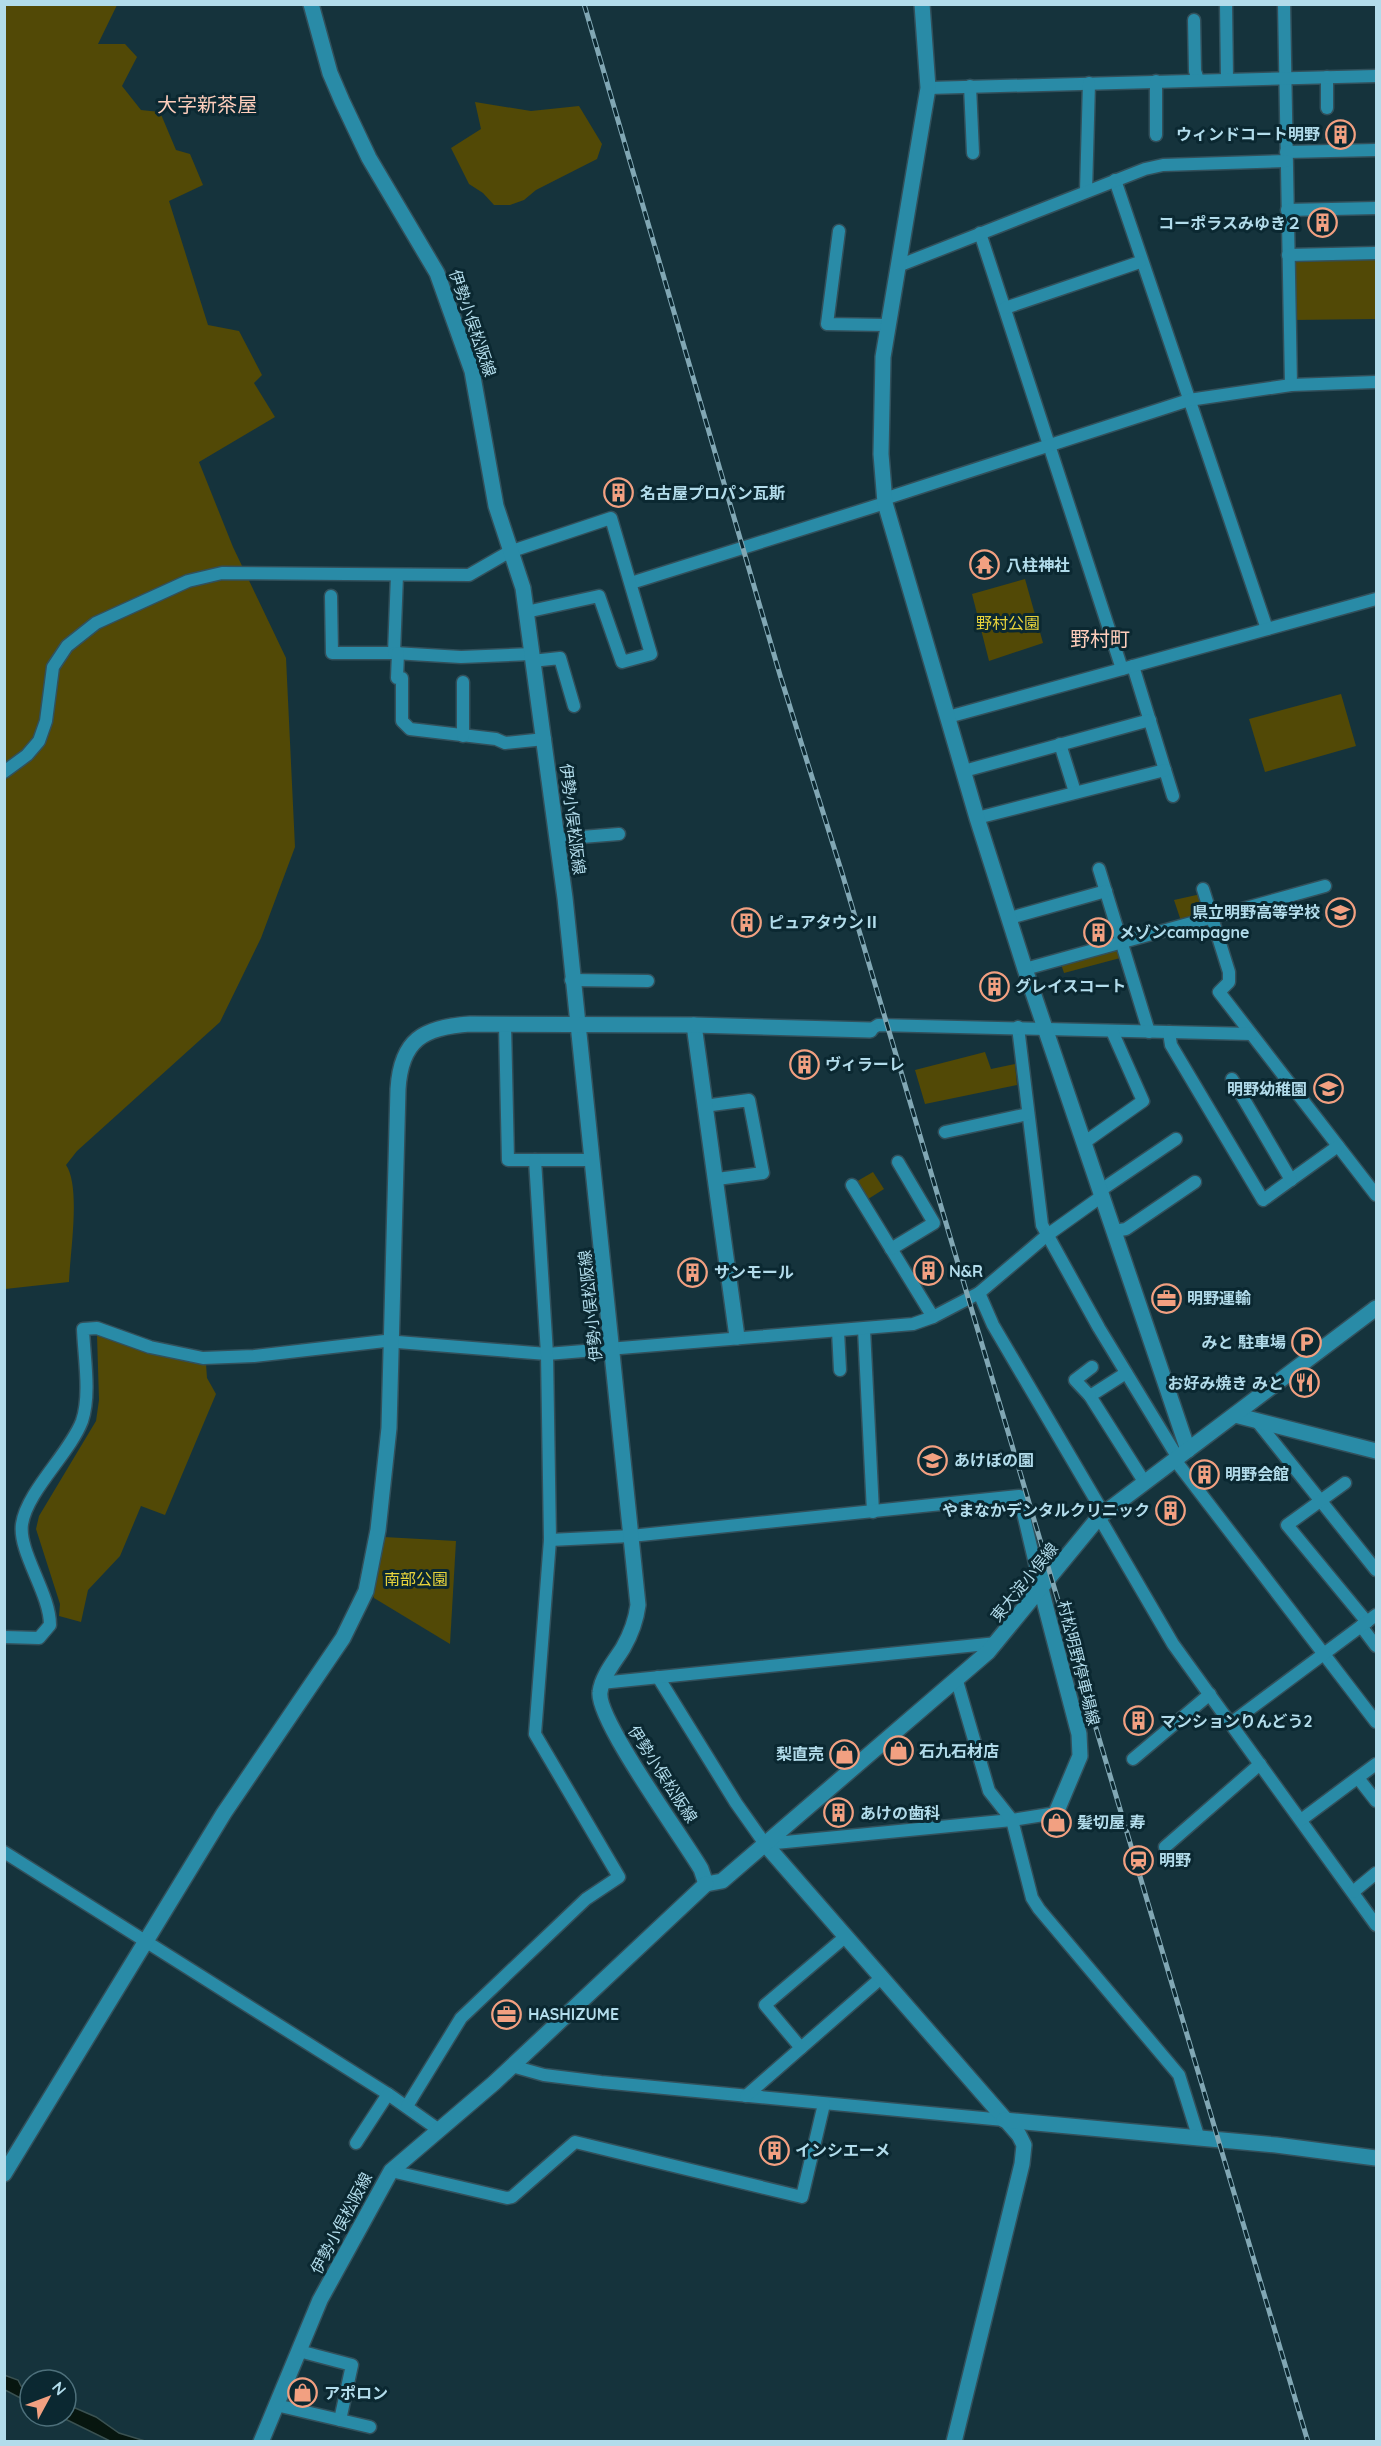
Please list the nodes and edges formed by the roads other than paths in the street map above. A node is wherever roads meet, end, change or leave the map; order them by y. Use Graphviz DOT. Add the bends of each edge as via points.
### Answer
graph roads {
  1 [pos="310,4"];
  2 [pos="922,4"];
  3 [pos="1226,4"];
  4 [pos="1284,4"];
  5 [pos="1194,20"];
  6 [pos="1377,76"];
  7 [pos="1327,77"];
  8 [pos="1285,78"];
  9 [pos="1227,79"];
  10 [pos="1198,80"];
  11 [pos="1156,81"];
  12 [pos="1089,83"];
  13 [pos="970,86"];
  14 [pos="928,88"];
  15 [pos="1327,108"];
  16 [pos="1155,135"];
  17 [pos="1377,150"];
  18 [pos="973,153"];
  19 [pos="1286,156"];
  20 [pos="1114,180"];
  21 [pos="1086,191"];
  22 [pos="1377,208"];
  23 [pos="1287,210"];
  24 [pos="839,231"];
  25 [pos="980,233"];
  26 [pos="1377,254"];
  27 [pos="1288,255"];
  28 [pos="1140,262"];
  29 [pos="898,266"];
  30 [pos="1005,308"];
  31 [pos="886,325"];
  32 [pos="1377,382"];
  33 [pos="1291,385"];
  34 [pos="1189,400"];
  35 [pos="1050,447"];
  36 [pos="884,501"];
  37 [pos="509,552"];
  38 [pos="397,575"];
  39 [pos="631,583"];
  40 [pos="332,596"];
  41 [pos="1377,599"];
  42 [pos="526,612"];
  43 [pos="1267,629"];
  44 [pos="396,653"];
  45 [pos="531,658"];
  46 [pos="1128,667"];
  47 [pos="463,682"];
  48 [pos="574,706"];
  49 [pos="948,717"];
  50 [pos="1150,720"];
  51 [pos="463,736"];
  52 [pos="545,739"];
  53 [pos="1060,744"];
  54 [pos="1165,770"];
  55 [pos="964,771"];
  56 [pos="4,772"];
  57 [pos="1075,792"];
  58 [pos="1173,796"];
  59 [pos="977,818"];
  60 [pos="619,834"];
  61 [pos="557,839"];
  62 [pos="1099,869"];
  63 [pos="1325,886"];
  64 [pos="1203,889"];
  65 [pos="1106,891"];
  66 [pos="1010,918"];
  67 [pos="1213,919"];
  68 [pos="1122,943"];
  69 [pos="1026,969"];
  70 [pos="571,980"];
  71 [pos="648,981"];
  72 [pos="505,1025"];
  73 [pos="577,1025"];
  74 [pos="694,1025"];
  75 [pos="1018,1027"];
  76 [pos="1046,1029"];
  77 [pos="870,1030"];
  78 [pos="1112,1031"];
  79 [pos="1149,1032"];
  80 [pos="1169,1032"];
  81 [pos="1251,1034"];
  82 [pos="1232,1079"];
  83 [pos="704,1106"];
  84 [pos="1028,1114"];
  85 [pos="945,1132"];
  86 [pos="1176,1139"];
  87 [pos="1084,1142"];
  88 [pos="1338,1146"];
  89 [pos="535,1160"];
  90 [pos="593,1160"];
  91 [pos="898,1162"];
  92 [pos="717,1179"];
  93 [pos="1291,1180"];
  94 [pos="1195,1182"];
  95 [pos="852,1185"];
  96 [pos="1102,1193"];
  97 [pos="1377,1195"];
  98 [pos="1114,1231"];
  99 [pos="1046,1236"];
  100 [pos="891,1249"];
  101 [pos="978,1293"];
  102 [pos="1377,1308"];
  103 [pos="933,1317"];
  104 [pos="864,1329"];
  105 [pos="838,1331"];
  106 [pos="737,1337"];
  107 [pos="393,1341"];
  108 [pos="612,1347"];
  109 [pos="547,1354"];
  110 [pos="1092,1367"];
  111 [pos="840,1370"];
  112 [pos="1126,1373"];
  113 [pos="1090,1396"];
  114 [pos="1234,1415"];
  115 [pos="1256,1420"];
  116 [pos="1377,1451"];
  117 [pos="1180,1456"];
  118 [pos="1145,1483"];
  119 [pos="1345,1483"];
  120 [pos="1320,1501"];
  121 [pos="873,1512"];
  122 [pos="1102,1516"];
  123 [pos="631,1536"];
  124 [pos="550,1540"];
  125 [pos="1377,1570"];
  126 [pos="1041,1589"];
  127 [pos="1368,1621"];
  128 [pos="4,1637"];
  129 [pos="997,1642"];
  130 [pos="1377,1647"];
  131 [pos="1325,1654"];
  132 [pos="658,1677"];
  133 [pos="957,1681"];
  134 [pos="601,1683"];
  135 [pos="1210,1694"];
  136 [pos="1377,1722"];
  137 [pos="1231,1723"];
  138 [pos="1133,1759"];
  139 [pos="1260,1764"];
  140 [pos="1377,1764"];
  141 [pos="1359,1778"];
  142 [pos="1377,1801"];
  143 [pos="1056,1814"];
  144 [pos="1012,1820"];
  145 [pos="1301,1820"];
  146 [pos="765,1844"];
  147 [pos="1165,1847"];
  148 [pos="4,1852"];
  149 [pos="1377,1874"];
  150 [pos="706,1884"];
  151 [pos="1353,1892"];
  152 [pos="1377,1925"];
  153 [pos="845,1937"];
  154 [pos="145,1940"];
  155 [pos="881,1978"];
  156 [pos="801,2048"];
  157 [pos="512,2066"];
  158 [pos="388,2094"];
  159 [pos="746,2096"];
  160 [pos="824,2104"];
  161 [pos="407,2106"];
  162 [pos="1004,2120"];
  163 [pos="439,2130"];
  164 [pos="1199,2139"];
  165 [pos="356,2143"];
  166 [pos="1377,2158"];
  167 [pos="390,2170"];
  168 [pos="4,2174"];
  169 [pos="298,2351"];
  170 [pos="276,2405"];
  171 [pos="340,2420"];
  172 [pos="370,2427"];
  173 [pos="261,2442"];
  174 [pos="954,2442"];
  1 -- 37 [label="street, 伊勢小俣松阪線" via="338,92 369,158 436,273 472,371 496,506"];
  2 -- 14 [label="street"];
  3 -- 9 [label="street"];
  4 -- 8 [label="street"];
  5 -- 10 [label="street"];
  6 -- 7 [label="street"];
  7 -- 8 [label="street"];
  7 -- 15 [label="street"];
  8 -- 9 [label="street"];
  8 -- 19 [label="street"];
  9 -- 10 [label="street"];
  10 -- 11 [label="street"];
  11 -- 12 [label="street"];
  11 -- 16 [label="street"];
  12 -- 13 [label="street"];
  12 -- 21 [label="street"];
  13 -- 14 [label="street"];
  13 -- 18 [label="street"];
  14 -- 29 [label="street"];
  17 -- 19 [label="street"];
  19 -- 20 [label="street" via="1163,165"];
  19 -- 23 [label="street"];
  20 -- 21 [label="street"];
  20 -- 28 [label="street"];
  21 -- 25 [label="street"];
  22 -- 23 [label="street"];
  23 -- 27 [label="street"];
  24 -- 31 [label="street" via="827,324"];
  25 -- 29 [label="street"];
  25 -- 30 [label="street"];
  26 -- 27 [label="street"];
  27 -- 33 [label="street"];
  28 -- 30 [label="street"];
  28 -- 34 [label="street"];
  29 -- 31 [label="street"];
  30 -- 35 [label="street"];
  31 -- 36 [label="street" via="881,454"];
  32 -- 33 [label="street"];
  33 -- 34 [label="street"];
  34 -- 35 [label="street"];
  34 -- 43 [label="street"];
  35 -- 36 [label="street"];
  35 -- 46 [label="street"];
  36 -- 39 [label="street"];
  36 -- 49 [label="street"];
  37 -- 38 [label="street" via="469,574"];
  37 -- 39 [label="street" via="611,518"];
  37 -- 42 [label="street, 伊勢小俣松阪線" via="523,588"];
  38 -- 44 [label="street"];
  38 -- 56 [label="street" via="206,575 96,623 81,632 58,657 39,741"];
  39 -- 42 [label="street" via="651,654 642,657 622,662 599,596"];
  40 -- 44 [label="street" via="332,653"];
  41 -- 43 [label="street"];
  42 -- 45 [label="street, 伊勢小俣松阪線"];
  43 -- 46 [label="street"];
  44 -- 45 [label="street"];
  44 -- 51 [label="street" via="397,678 402,678 402,721 410,729"];
  45 -- 48 [label="street" via="560,658"];
  45 -- 52 [label="street, 伊勢小俣松阪線"];
  46 -- 49 [label="street"];
  46 -- 50 [label="street"];
  47 -- 51 [label="street"];
  49 -- 55 [label="street"];
  50 -- 53 [label="street"];
  50 -- 54 [label="street"];
  51 -- 52 [label="street" via="505,743"];
  52 -- 61 [label="street, 伊勢小俣松阪線"];
  53 -- 55 [label="street"];
  53 -- 57 [label="street"];
  54 -- 57 [label="street"];
  54 -- 58 [label="street"];
  55 -- 59 [label="street"];
  57 -- 59 [label="street"];
  59 -- 66 [label="street"];
  60 -- 61 [label="street"];
  61 -- 70 [label="street, 伊勢小俣松阪線"];
  62 -- 65 [label="street"];
  63 -- 67 [label="street"];
  64 -- 67 [label="street"];
  65 -- 66 [label="street"];
  65 -- 68 [label="street"];
  66 -- 69 [label="street"];
  67 -- 68 [label="street"];
  67 -- 81 [label="street" via="1229,972 1229,982 1219,992"];
  68 -- 69 [label="street"];
  68 -- 79 [label="street"];
  69 -- 76 [label="street"];
  70 -- 71 [label="street"];
  70 -- 73 [label="street, 伊勢小俣松阪線"];
  72 -- 73 [label="street"];
  72 -- 89 [label="street" via="508,1160"];
  72 -- 107 [label="street" via="449,1025 429,1030 415,1040 401,1065"];
  73 -- 74 [label="street"];
  73 -- 90 [label="street, 伊勢小俣松阪線"];
  74 -- 77 [label="street"];
  74 -- 83 [label="street"];
  75 -- 76 [label="street"];
  75 -- 77 [label="street" via="878,1025"];
  75 -- 84 [label="street"];
  76 -- 78 [label="street"];
  76 -- 87 [label="street"];
  78 -- 79 [label="street"];
  78 -- 87 [label="street" via="1143,1101"];
  79 -- 80 [label="street"];
  80 -- 81 [label="street"];
  80 -- 93 [label="street" via="1171,1045 1263,1200"];
  81 -- 88 [label="street"];
  82 -- 93 [label="street"];
  83 -- 92 [label="street"];
  83 -- 92 [label="street" via="748,1100 763,1173"];
  84 -- 85 [label="street"];
  84 -- 99 [label="street"];
  86 -- 96 [label="street"];
  87 -- 96 [label="street"];
  88 -- 93 [label="street"];
  88 -- 97 [label="street"];
  89 -- 90 [label="street"];
  89 -- 109 [label="street"];
  90 -- 108 [label="street, 伊勢小俣松阪線"];
  91 -- 100 [label="street" via="934,1223"];
  92 -- 106 [label="street"];
  94 -- 98 [label="street" via="1126,1229"];
  95 -- 100 [label="street"];
  96 -- 98 [label="street"];
  96 -- 99 [label="street"];
  98 -- 117 [label="street"];
  99 -- 101 [label="street"];
  99 -- 112 [label="street"];
  100 -- 103 [label="street"];
  101 -- 103 [label="street"];
  101 -- 122 [label="street"];
  102 -- 114 [label="street, 東大淀小俣線"];
  103 -- 104 [label="street" via="920,1323"];
  104 -- 105 [label="street"];
  104 -- 121 [label="street"];
  105 -- 106 [label="street"];
  105 -- 111 [label="street"];
  106 -- 108 [label="street"];
  107 -- 109 [label="street"];
  107 -- 128 [label="street" via="203,1358 150,1347 96,1328 83,1329 85,1401 81,1423 28,1508 21,1528 50,1625 39,1638"];
  107 -- 154 [label="street" via="383,1497 370,1576 360,1605 343,1638 259,1759"];
  108 -- 109 [label="street"];
  108 -- 123 [label="street, 伊勢小俣松阪線"];
  109 -- 124 [label="street"];
  110 -- 113 [label="street" via="1076,1380"];
  112 -- 113 [label="street"];
  112 -- 117 [label="street"];
  113 -- 118 [label="street"];
  114 -- 115 [label="street"];
  114 -- 117 [label="street, 東大淀小俣線"];
  115 -- 116 [label="street"];
  115 -- 120 [label="street"];
  117 -- 118 [label="street, 東大淀小俣線"];
  117 -- 131 [label="street"];
  118 -- 122 [label="street, 東大淀小俣線"];
  119 -- 120 [label="street"];
  120 -- 125 [label="street"];
  120 -- 127 [label="street" via="1287,1525"];
  121 -- 123 [label="street"];
  121 -- 126 [label="street" via="1019,1496"];
  122 -- 126 [label="street, 東大淀小俣線"];
  122 -- 135 [label="street" via="1173,1644"];
  123 -- 124 [label="street"];
  123 -- 134 [label="street, 伊勢小俣松阪線" via="638,1605 635,1623"];
  124 -- 161 [label="street" via="535,1734 619,1877 586,1899 461,2018"];
  126 -- 129 [label="street, 東大淀小俣線"];
  126 -- 143 [label="street, 村松明野停車場線" via="1079,1734 1080,1756"];
  127 -- 130 [label="street"];
  127 -- 131 [label="street"];
  129 -- 132 [label="street"];
  129 -- 133 [label="street, 東大淀小俣線"];
  131 -- 136 [label="street"];
  131 -- 137 [label="street"];
  132 -- 134 [label="street"];
  132 -- 146 [label="street"];
  133 -- 144 [label="street" via="989,1791"];
  133 -- 146 [label="street, 東大淀小俣線"];
  134 -- 150 [label="street, 伊勢小俣松阪線" via="599,1694 604,1713 701,1869"];
  135 -- 137 [label="street"];
  135 -- 138 [label="street"];
  137 -- 139 [label="street"];
  139 -- 145 [label="street"];
  139 -- 147 [label="street"];
  140 -- 141 [label="street"];
  141 -- 142 [label="street"];
  141 -- 145 [label="street"];
  143 -- 144 [label="street"];
  144 -- 146 [label="street"];
  144 -- 164 [label="street" via="1032,1898 1179,2075"];
  145 -- 151 [label="street"];
  146 -- 150 [label="street, 東大淀小俣線" via="722,1881"];
  146 -- 153 [label="street"];
  148 -- 154 [label="street"];
  149 -- 151 [label="street"];
  150 -- 157 [label="street, 伊勢小俣松阪線"];
  151 -- 152 [label="street"];
  153 -- 155 [label="street"];
  153 -- 156 [label="street" via="765,2005"];
  154 -- 158 [label="street"];
  154 -- 168 [label="street"];
  155 -- 156 [label="street"];
  155 -- 162 [label="street"];
  156 -- 159 [label="street"];
  157 -- 159 [label="street" via="544,2075"];
  157 -- 163 [label="street, 伊勢小俣松阪線"];
  158 -- 161 [label="street"];
  158 -- 165 [label="street"];
  159 -- 160 [label="street"];
  160 -- 162 [label="street"];
  160 -- 167 [label="street" via="802,2197 575,2142 507,2198"];
  161 -- 163 [label="street"];
  162 -- 164 [label="street"];
  162 -- 174 [label="street" via="1024,2145 1022,2164"];
  163 -- 167 [label="street, 伊勢小俣松阪線"];
  164 -- 166 [label="street"];
  167 -- 169 [label="street, 伊勢小俣松阪線" via="325,2290"];
  169 -- 170 [label="street, 伊勢小俣松阪線"];
  169 -- 171 [label="street" via="352,2365"];
  170 -- 171 [label="street"];
  170 -- 173 [label="street, 伊勢小俣松阪線"];
  171 -- 172 [label="street"];
}
